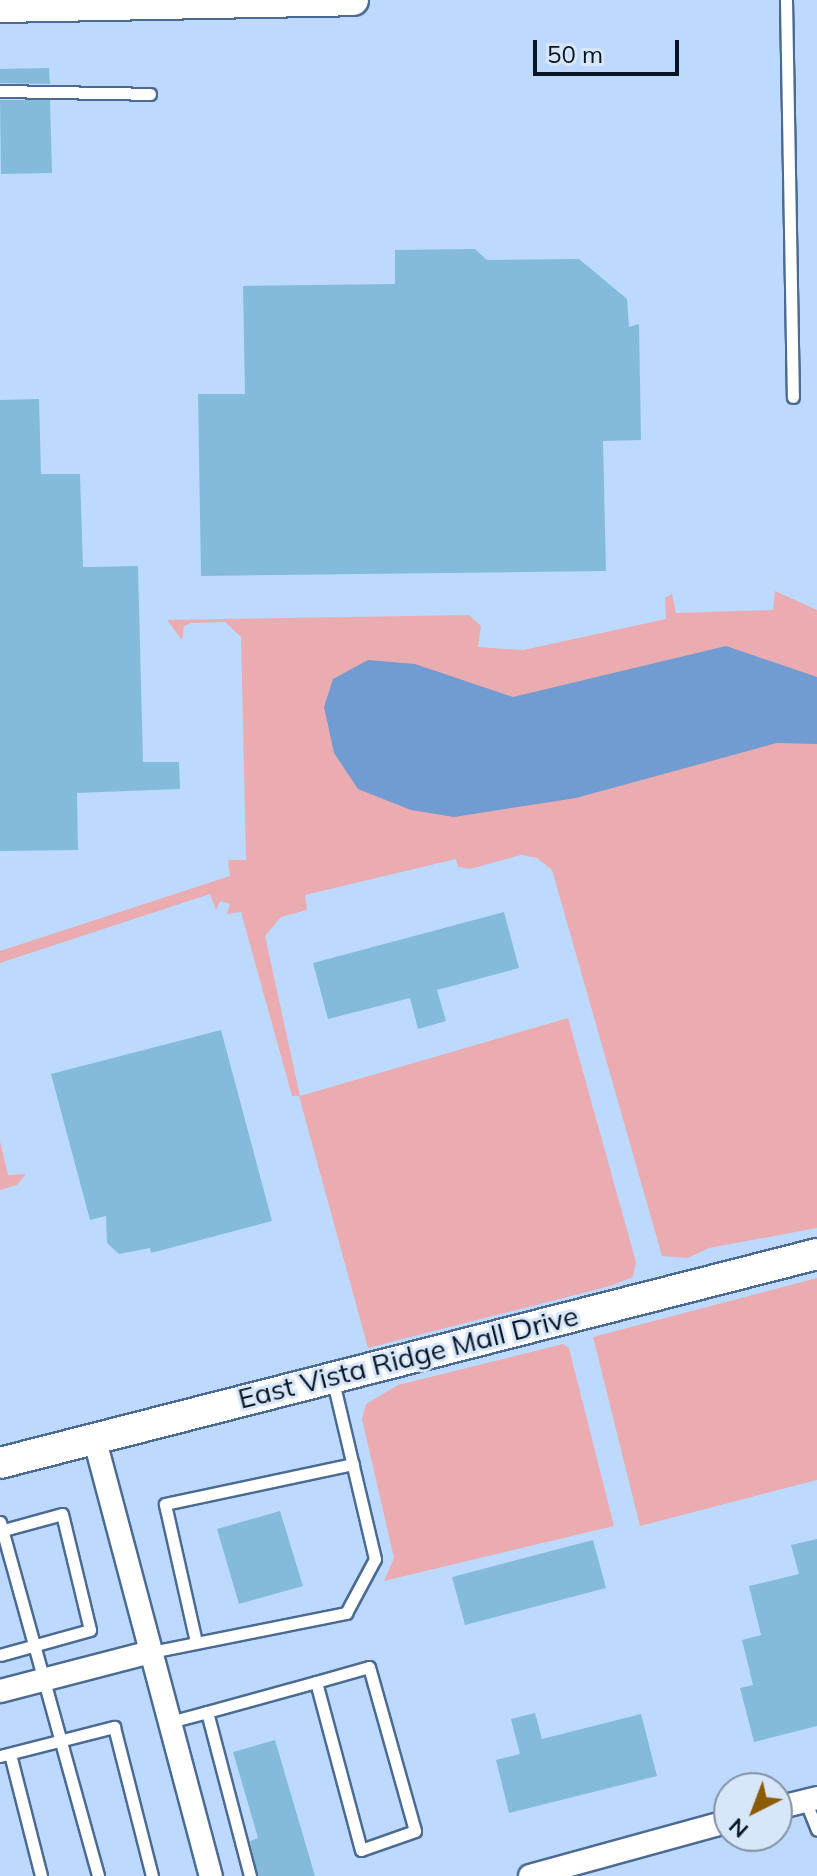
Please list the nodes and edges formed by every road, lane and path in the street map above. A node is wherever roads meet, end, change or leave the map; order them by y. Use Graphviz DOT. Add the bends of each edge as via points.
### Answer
graph roads {
  1 [pos="353,0"];
  2 [pos="786,0"];
  3 [pos="236,1"];
  4 [pos="0,7"];
  5 [pos="0,91"];
  6 [pos="150,94"];
  7 [pos="793,397"];
  8 [pos="817,1254"];
  9 [pos="332,1376"];
  10 [pos="94,1437"];
  11 [pos="0,1463"];
  12 [pos="353,1464"];
  13 [pos="1,1528"];
  14 [pos="196,1642"];
  15 [pos="35,1645"];
  16 [pos="151,1652"];
  17 [pos="0,1655"];
  18 [pos="44,1680"];
  19 [pos="316,1682"];
  20 [pos="0,1691"];
  21 [pos="207,1712"];
  22 [pos="170,1722"];
  23 [pos="64,1740"];
  24 [pos="5,1755"];
  25 [pos="811,1799"];
  26 [pos="713,1825"];
  27 [pos="817,1830"];
  28 [pos="41,1876"];
  29 [pos="98,1876"];
  30 [pos="152,1876"];
  31 [pos="211,1876"];
  32 [pos="250,1876"];
  33 [pos="530,1876"];
  1 -- 3 [label="main road"];
  2 -- 7 [label="lane"];
  3 -- 4 [label="main road"];
  5 -- 6 [label="lane"];
  8 -- 9 [label="main road, East Vista Ridge Mall Drive"];
  9 -- 10 [label="main road, East Vista Ridge Mall Drive"];
  9 -- 12 [label="lane"];
  10 -- 11 [label="main road, East Vista Ridge Mall Drive"];
  10 -- 16 [label="street"];
  12 -- 14 [label="lane" via="375,1559 346,1613"];
  12 -- 14 [label="lane" via="165,1504"];
  13 -- 15 [label="lane"];
  13 -- 15 [label="lane" via="62,1514 90,1630"];
  14 -- 16 [label="lane"];
  15 -- 17 [label="lane"];
  15 -- 18 [label="lane"];
  16 -- 18 [label="street"];
  16 -- 22 [label="street"];
  18 -- 20 [label="street"];
  18 -- 23 [label="lane"];
  19 -- 19 [label="lane" via="369,1667 415,1831 361,1850"];
  19 -- 21 [label="lane"];
  21 -- 22 [label="lane"];
  21 -- 32 [label="lane"];
  22 -- 31 [label="street"];
  23 -- 24 [label="lane"];
  23 -- 29 [label="lane"];
  23 -- 30 [label="lane" via="114,1727"];
  24 -- 28 [label="lane"];
  25 -- 27 [label="lane"];
  26 -- 33 [label="street"];
}
